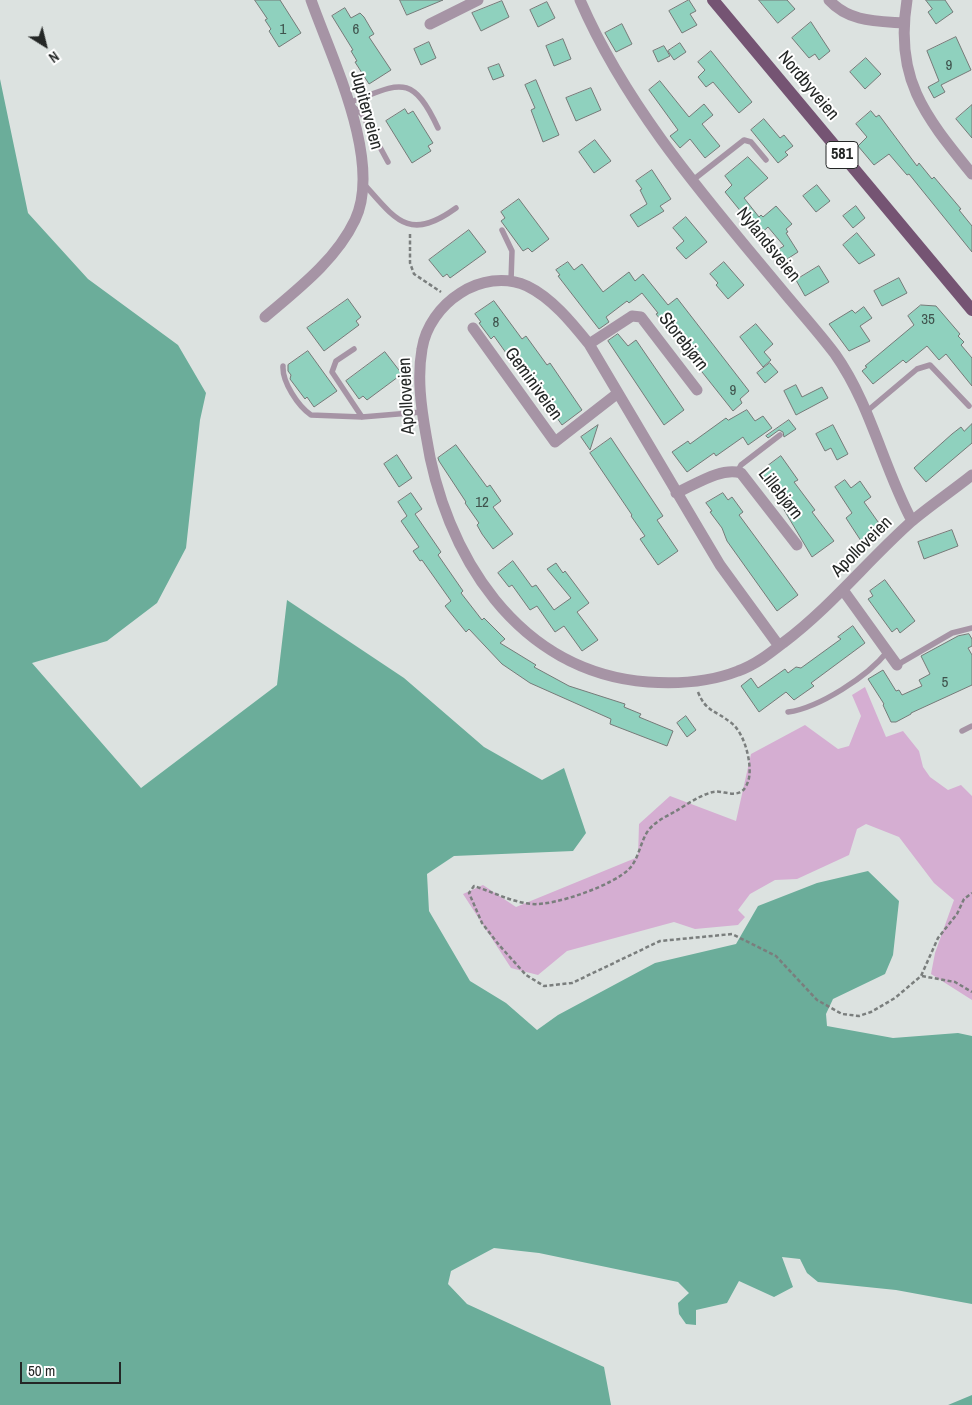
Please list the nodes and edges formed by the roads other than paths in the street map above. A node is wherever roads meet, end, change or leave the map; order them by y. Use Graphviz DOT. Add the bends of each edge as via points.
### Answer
graph roads {
  1 [pos="311,0"];
  2 [pos="478,0"];
  3 [pos="580,0"];
  4 [pos="713,0"];
  5 [pos="829,0"];
  6 [pos="907,0"];
  7 [pos="904,23"];
  8 [pos="430,24"];
  9 [pos="348,103"];
  10 [pos="438,128"];
  11 [pos="766,160"];
  12 [pos="388,162"];
  13 [pos="972,174"];
  14 [pos="693,180"];
  15 [pos="364,184"];
  16 [pos="456,208"];
  17 [pos="502,230"];
  18 [pos="510,281"];
  19 [pos="972,310"];
  20 [pos="266,317"];
  21 [pos="473,328"];
  22 [pos="589,344"];
  23 [pos="354,349"];
  24 [pos="283,366"];
  25 [pos="697,390"];
  26 [pos="618,393"];
  27 [pos="969,406"];
  28 [pos="422,412"];
  29 [pos="866,412"];
  30 [pos="362,417"];
  31 [pos="780,435"];
  32 [pos="737,472"];
  33 [pos="972,476"];
  34 [pos="676,493"];
  35 [pos="912,521"];
  36 [pos="797,545"];
  37 [pos="843,590"];
  38 [pos="972,628"];
  39 [pos="779,646"];
  40 [pos="887,652"];
  41 [pos="897,665"];
  42 [pos="788,712"];
  43 [pos="972,726"];
  44 [pos="962,731"];
  1 -- 9 [label="street, Jupiterveien"];
  2 -- 8 [label="street"];
  3 -- 14 [label="street, Nylandsveien" via="625,89"];
  4 -- 19 [label="main road, Nordbyveien / 581"];
  5 -- 7 [label="street" via="838,10 860,19"];
  6 -- 7 [label="street"];
  7 -- 13 [label="street" via="908,70 917,98 938,132"];
  9 -- 10 [label="lane" via="394,86 405,87 426,103"];
  9 -- 12 [label="lane" via="362,114"];
  9 -- 15 [label="street, Jupiterveien" via="359,141"];
  11 -- 14 [label="lane" via="751,142 744,140"];
  14 -- 29 [label="street, Nylandsveien" via="834,353"];
  15 -- 16 [label="lane" via="393,217 410,226 431,223"];
  15 -- 20 [label="street, Jupiterveien" via="355,220 335,250 302,286"];
  17 -- 18 [label="lane" via="512,251"];
  18 -- 22 [label="street, Apolloveien" via="531,288 549,301"];
  18 -- 28 [label="street, Apolloveien" via="479,285 451,299 438,312 423,341 420,366"];
  21 -- 26 [label="street, Geminiveien" via="555,442"];
  22 -- 25 [label="street, Storebjørn" via="632,316 641,317"];
  22 -- 26 [label="street, Apolloveien"];
  23 -- 30 [label="lane" via="336,361 332,372"];
  24 -- 30 [label="lane" via="283,374 306,412 311,415"];
  26 -- 34 [label="street, Apolloveien"];
  27 -- 29 [label="lane" via="930,365 917,369"];
  28 -- 30 [label="lane"];
  28 -- 39 [label="street, Apolloveien" via="433,474 475,575 518,625 555,653 607,676 657,683 698,680 740,670"];
  29 -- 35 [label="street, Nylandsveien"];
  31 -- 32 [label="lane" via="741,465"];
  32 -- 34 [label="street, Lillebjørn" via="728,471"];
  32 -- 36 [label="street, Lillebjørn" via="747,479"];
  33 -- 35 [label="street, Apolloveien"];
  34 -- 39 [label="street, Apolloveien" via="720,566"];
  35 -- 37 [label="street, Apolloveien"];
  37 -- 39 [label="street, Apolloveien"];
  37 -- 40 [label="street"];
  38 -- 41 [label="lane" via="952,633"];
  40 -- 41 [label="street"];
  40 -- 42 [label="lane" via="874,666 815,704"];
  43 -- 44 [label="lane"];
}
